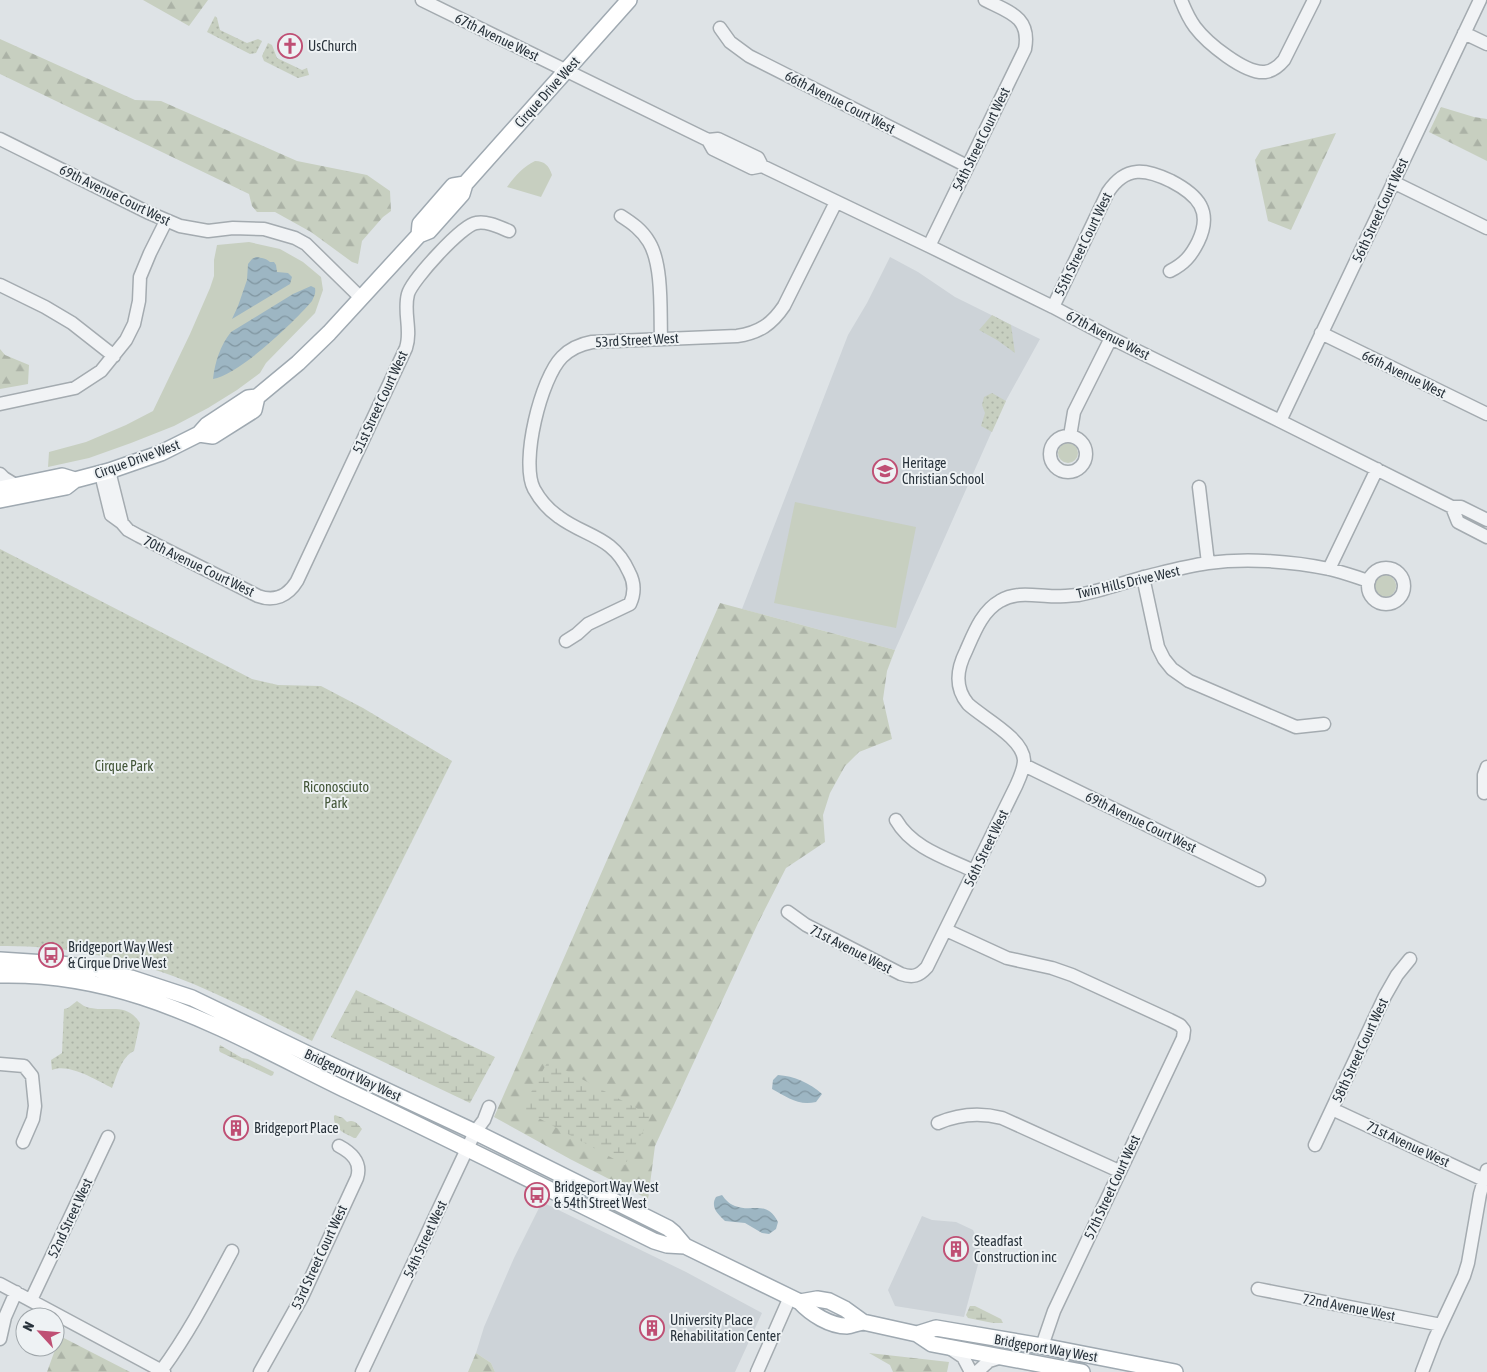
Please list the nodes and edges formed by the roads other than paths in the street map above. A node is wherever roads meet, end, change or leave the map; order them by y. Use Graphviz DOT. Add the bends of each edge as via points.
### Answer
graph roads {
  1 [pos="422,0"];
  2 [pos="629,0"];
  3 [pos="985,0"];
  4 [pos="1181,0"];
  5 [pos="1314,0"];
  6 [pos="1480,0"];
  7 [pos="720,28"];
  8 [pos="1464,32"];
  9 [pos="1487,44"];
  10 [pos="566,71"];
  11 [pos="0,139"];
  12 [pos="967,166"];
  13 [pos="1393,182"];
  14 [pos="836,202"];
  15 [pos="621,216"];
  16 [pos="166,221"];
  17 [pos="1487,228"];
  18 [pos="509,232"];
  19 [pos="929,246"];
  20 [pos="1170,271"];
  21 [pos="0,285"];
  22 [pos="362,298"];
  23 [pos="1053,307"];
  24 [pos="1321,333"];
  25 [pos="662,338"];
  26 [pos="1111,338"];
  27 [pos="114,356"];
  28 [pos="0,404"];
  29 [pos="1487,414"];
  30 [pos="1280,421"];
  31 [pos="1070,436"];
  32 [pos="1377,469"];
  33 [pos="105,472"];
  34 [pos="0,474"];
  35 [pos="75,480"];
  36 [pos="17,486"];
  37 [pos="1199,487"];
  38 [pos="0,488"];
  39 [pos="0,500"];
  40 [pos="1452,507"];
  41 [pos="1487,520"];
  42 [pos="1487,537"];
  43 [pos="1208,564"];
  44 [pos="1329,569"];
  45 [pos="1143,578"];
  46 [pos="1369,581"];
  47 [pos="281,596"];
  48 [pos="566,640"];
  49 [pos="1324,724"];
  50 [pos="1024,765"];
  51 [pos="1487,767"];
  52 [pos="1484,793"];
  53 [pos="896,820"];
  54 [pos="974,871"];
  55 [pos="1259,880"];
  56 [pos="788,912"];
  57 [pos="946,930"];
  58 [pos="1410,959"];
  59 [pos="0,960"];
  60 [pos="0,975"];
  61 [pos="918,975"];
  62 [pos="0,1064"];
  63 [pos="489,1107"];
  64 [pos="1332,1109"];
  65 [pos="938,1123"];
  66 [pos="475,1132"];
  67 [pos="108,1137"];
  68 [pos="23,1142"];
  69 [pos="1315,1145"];
  70 [pos="339,1146"];
  71 [pos="468,1149"];
  72 [pos="1119,1171"];
  73 [pos="1485,1175"];
  74 [pos="685,1246"];
  75 [pos="232,1251"];
  76 [pos="0,1284"];
  77 [pos="1258,1289"];
  78 [pos="16,1292"];
  79 [pos="31,1300"];
  80 [pos="795,1300"];
  81 [pos="1441,1325"];
  82 [pos="917,1334"];
  83 [pos="0,1339"];
  84 [pos="946,1346"];
  85 [pos="1042,1346"];
  86 [pos="1003,1357"];
  87 [pos="762,1370"];
  88 [pos="163,1371"];
  89 [pos="260,1372"];
  90 [pos="362,1372"];
  91 [pos="970,1372"];
  92 [pos="977,1372"];
  93 [pos="1082,1372"];
  94 [pos="1093,1372"];
  95 [pos="1175,1372"];
  96 [pos="1422,1372"];
  1 -- 10 [label="street, 67th Avenue West"];
  2 -- 10 [label="main road, Cirque Drive West"];
  3 -- 12 [label="street, 54th Street Court West" via="1014,14 1024,25 1027,39"];
  4 -- 5 [label="street" via="1195,28 1207,41 1221,52 1263,72 1279,66 1284,60"];
  6 -- 8 [label="street, 56th Street Court West"];
  7 -- 12 [label="street, 66th Avenue Court West" via="730,42 749,56"];
  8 -- 9 [label="street"];
  8 -- 13 [label="street, 56th Street Court West"];
  10 -- 14 [label="street, 67th Avenue West" via="708,140 718,139 758,158 762,166"];
  10 -- 22 [label="main road, Cirque Drive West" via="465,184 453,186 420,224 419,235"];
  11 -- 16 [label="street, 69th Avenue Court West"];
  12 -- 19 [label="street, 54th Street Court West"];
  13 -- 17 [label="street"];
  13 -- 24 [label="street, 56th Street Court West"];
  14 -- 19 [label="street, 67th Avenue West"];
  14 -- 25 [label="street, 53rd Street West" via="791,294 771,322 746,335"];
  15 -- 25 [label="street" via="642,233 652,248 659,281"];
  16 -- 22 [label="street, 69th Avenue Court West" via="208,231 264,228 295,238"];
  16 -- 27 [label="street" via="140,277 134,324"];
  18 -- 47 [label="street, 51st Street Court West" via="489,223 472,224 462,230 415,281 408,296 409,334 404,354 296,581"];
  19 -- 23 [label="street, 67th Avenue West"];
  20 -- 23 [label="street, 55th Street Court West" via="1193,252 1204,226 1201,207 1190,192 1155,174 1146,171 1127,174 1118,179 1108,192"];
  21 -- 27 [label="street" via="72,323"];
  22 -- 33 [label="main road, Cirque Drive West" via="312,351 258,397 248,398 207,425 199,434"];
  23 -- 26 [label="street, 67th Avenue West"];
  24 -- 29 [label="street, 66th Avenue West"];
  24 -- 30 [label="street, 56th Street Court West"];
  25 -- 48 [label="street, 53rd Street West" via="580,344 561,358 544,387 528,464 533,488 560,518 605,542 618,554 634,584 630,604 588,624"];
  26 -- 30 [label="street, 67th Avenue West"];
  26 -- 31 [label="street" via="1074,412"];
  27 -- 28 [label="street" via="97,375 76,388"];
  30 -- 32 [label="street, 67th Avenue West"];
  32 -- 40 [label="street, 67th Avenue West"];
  32 -- 44 [label="street"];
  33 -- 35 [label="main road, Cirque Drive West"];
  33 -- 47 [label="street, 70th Avenue Court West" via="110,514 135,535 258,596 268,599"];
  34 -- 36 [label="street"];
  35 -- 36 [label="main road, Cirque Drive West" via="62,476"];
  35 -- 39 [label="main road, Cirque Drive West" via="66,487"];
  36 -- 38 [label="main road, Cirque Drive West"];
  37 -- 43 [label="street"];
  40 -- 41 [label="street, 67th Avenue West"];
  40 -- 42 [label="street, 67th Avenue West" via="1458,522"];
  43 -- 44 [label="street, Twin Hills Drive West" via="1242,561"];
  43 -- 45 [label="street, Twin Hills Drive West"];
  44 -- 46 [label="street, Twin Hills Drive West"];
  45 -- 49 [label="street" via="1158,647 1172,669 1189,681 1296,728"];
  45 -- 50 [label="street, Twin Hills Drive West" via="1078,595 1011,596 995,604 983,618 959,667 960,690 971,707 1017,744 1023,752"];
  50 -- 54 [label="street, 56th Street West"];
  50 -- 55 [label="street, 69th Avenue Court West"];
  51 -- 52 [label="street"];
  53 -- 54 [label="street" via="913,841"];
  54 -- 57 [label="street, 56th Street West"];
  56 -- 61 [label="street, 71st Avenue West" via="806,925 898,972"];
  57 -- 61 [label="street, 56th Street West" via="931,961"];
  57 -- 72 [label="street, 57th Street Court West" via="1007,958 1058,970 1118,995 1183,1028 1183,1038"];
  58 -- 64 [label="street, 58th Street Court West" via="1385,996"];
  59 -- 66 [label="main road, Bridgeport Way West" via="96,969 184,995"];
  60 -- 71 [label="main road, Bridgeport Way West" via="76,982 132,994 171,1007"];
  62 -- 68 [label="street" via="24,1066 32,1076 35,1106"];
  63 -- 66 [label="street, 54th Street West"];
  64 -- 69 [label="street, 58th Street Court West"];
  64 -- 73 [label="street, 71st Avenue West"];
  65 -- 72 [label="street" via="961,1115 991,1115"];
  66 -- 71 [label="street, 54th Street West"];
  66 -- 74 [label="main road, Bridgeport Way West" via="668,1228"];
  67 -- 79 [label="street, 52nd Street West"];
  70 -- 89 [label="street, 53rd Street Court West" via="356,1159 359,1168 356,1178 302,1297"];
  71 -- 74 [label="main road, Bridgeport Way West" via="654,1241"];
  71 -- 90 [label="street, 54th Street West"];
  72 -- 85 [label="street, 57th Street Court West" via="1054,1311"];
  73 -- 81 [label="street" via="1468,1264"];
  74 -- 80 [label="main road, Bridgeport Way West"];
  75 -- 88 [label="street" via="201,1310"];
  76 -- 78 [label="street"];
  77 -- 81 [label="street, 72nd Avenue West"];
  78 -- 79 [label="street"];
  78 -- 83 [label="street"];
  79 -- 88 [label="street"];
  80 -- 82 [label="main road, Bridgeport Way West" via="829,1302 862,1322"];
  80 -- 87 [label="street"];
  81 -- 96 [label="street"];
  82 -- 84 [label="main road, Bridgeport Way West" via="932,1344"];
  82 -- 85 [label="main road, Bridgeport Way West" via="936,1328"];
  84 -- 86 [label="main road, Bridgeport Way West"];
  84 -- 91 [label="street" via="963,1357"];
  85 -- 86 [label="main road"];
  85 -- 94 [label="main road" via="1053,1357"];
  85 -- 95 [label="main road, Bridgeport Way West"];
  86 -- 92 [label="street" via="988,1361"];
  86 -- 93 [label="main road, Bridgeport Way West"];
}
